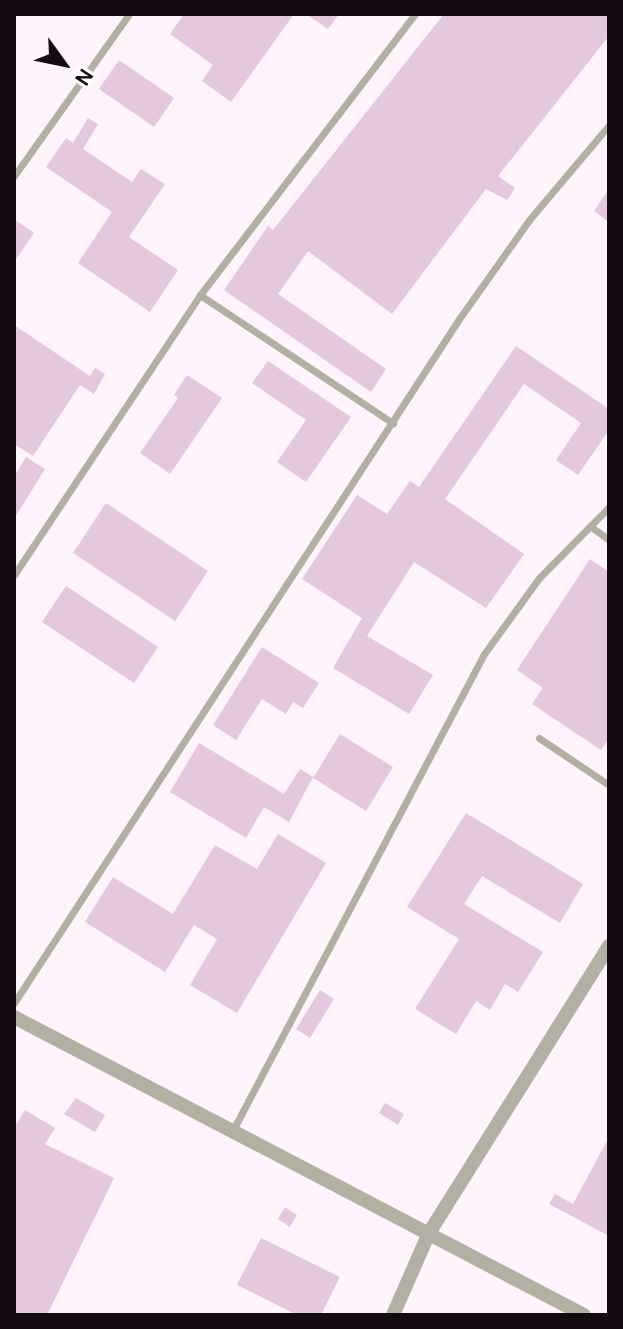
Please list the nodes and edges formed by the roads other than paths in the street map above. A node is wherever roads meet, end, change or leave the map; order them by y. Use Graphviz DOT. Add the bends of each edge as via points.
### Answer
graph roads {
  1 [pos="129,14"];
  2 [pos="415,14"];
  3 [pos="609,125"];
  4 [pos="14,176"];
  5 [pos="200,295"];
  6 [pos="393,423"];
  7 [pos="609,507"];
  8 [pos="590,526"];
  9 [pos="609,540"];
  10 [pos="14,575"];
  11 [pos="539,738"];
  12 [pos="609,785"];
  13 [pos="609,946"];
  14 [pos="14,1003"];
  15 [pos="14,1017"];
  16 [pos="233,1130"];
  17 [pos="429,1233"];
  18 [pos="393,1315"];
  19 [pos="584,1315"];
  1 -- 4 [label="lane"];
  2 -- 5 [label="lane"];
  3 -- 6 [label="lane" via="529,220"];
  5 -- 6 [label="lane"];
  5 -- 10 [label="lane"];
  6 -- 14 [label="lane"];
  7 -- 8 [label="lane"];
  8 -- 9 [label="lane"];
  8 -- 16 [label="lane" via="539,578 484,654"];
  11 -- 12 [label="lane"];
  13 -- 17 [label="street"];
  15 -- 16 [label="street"];
  16 -- 17 [label="street"];
  17 -- 18 [label="street"];
  17 -- 19 [label="street"];
}
